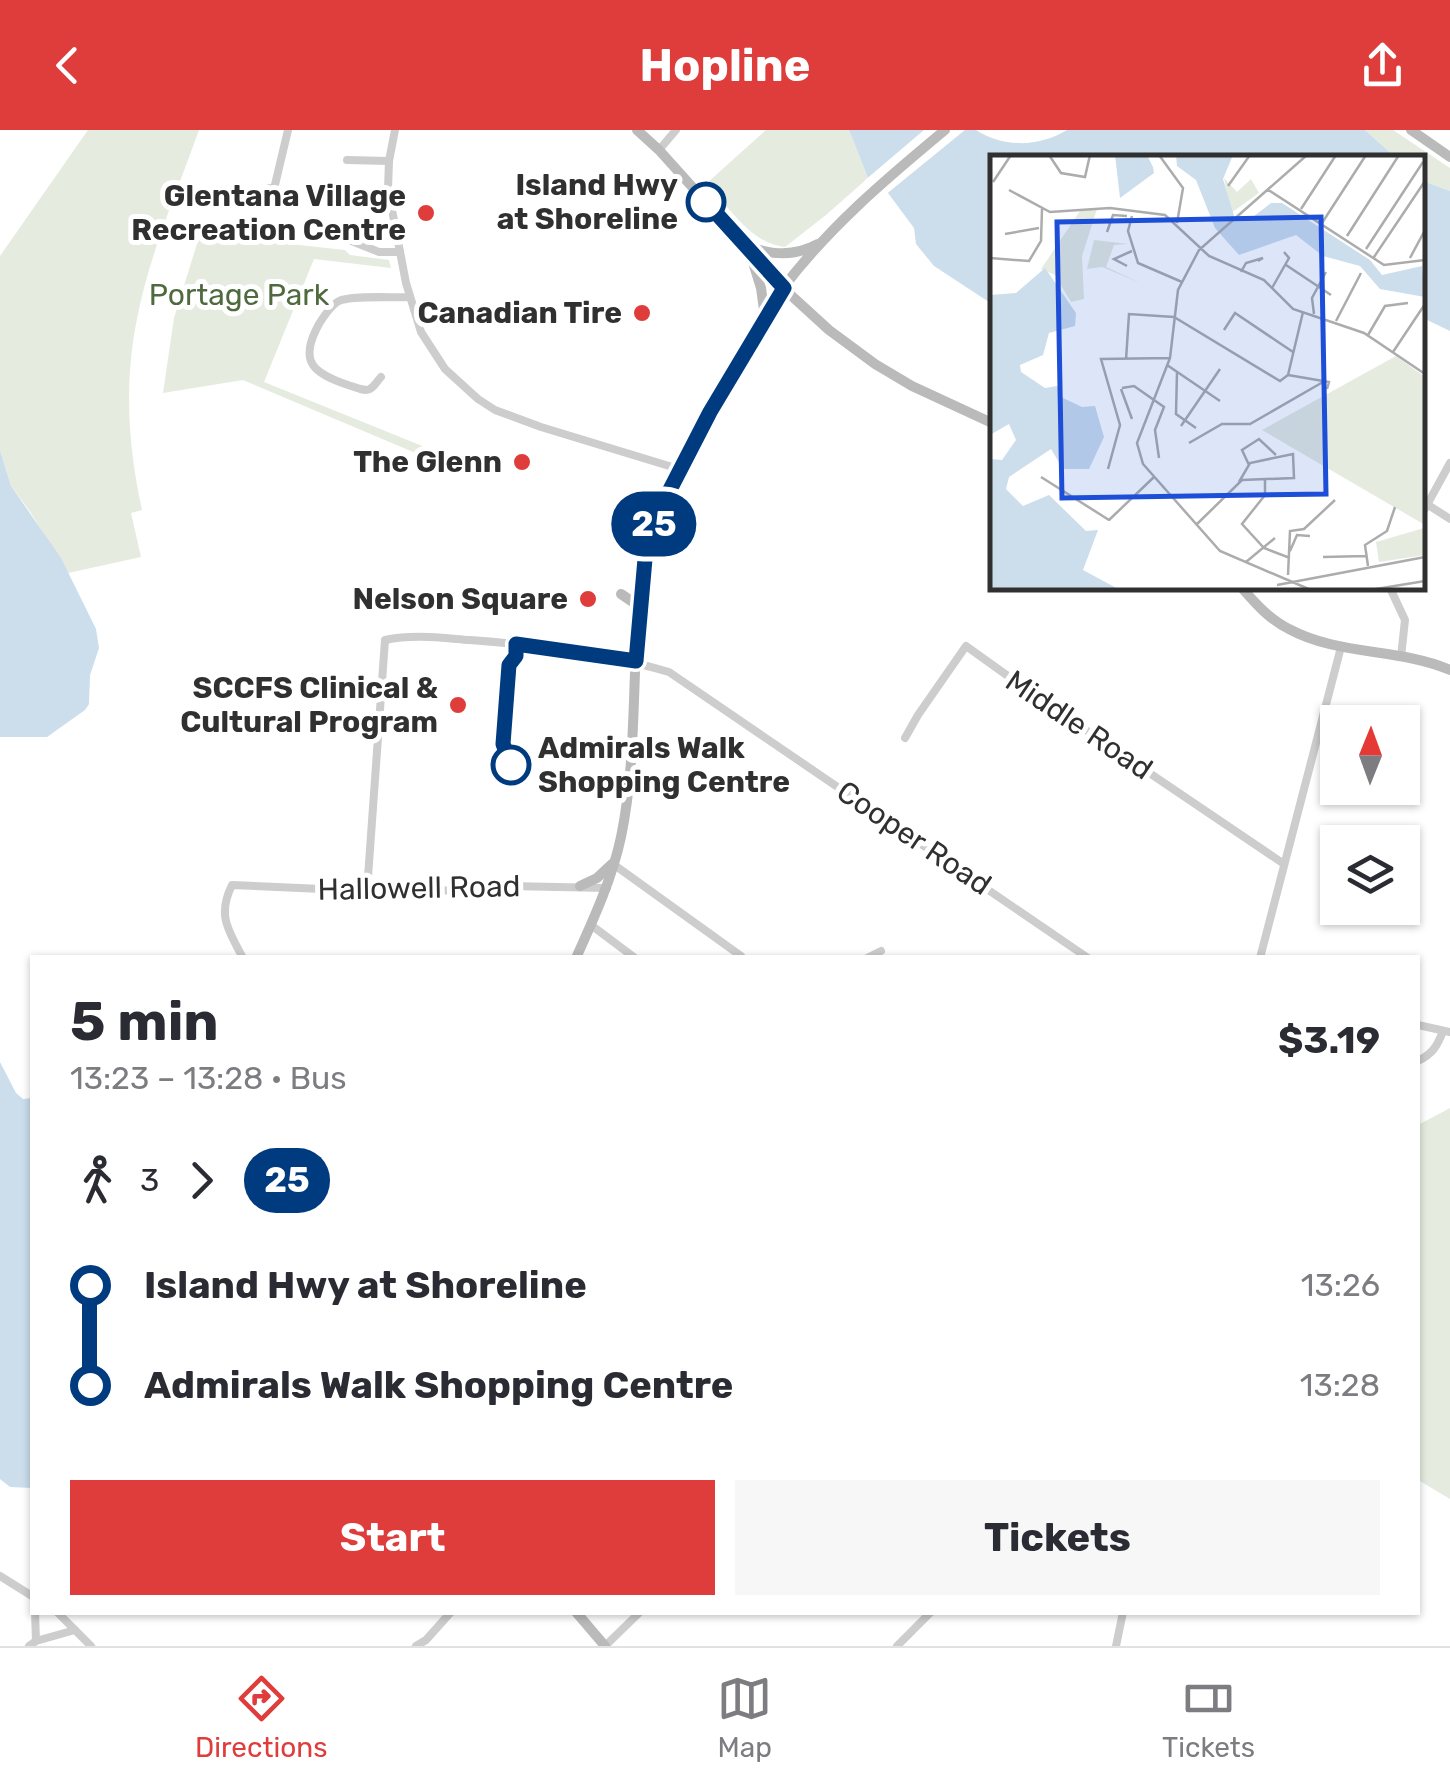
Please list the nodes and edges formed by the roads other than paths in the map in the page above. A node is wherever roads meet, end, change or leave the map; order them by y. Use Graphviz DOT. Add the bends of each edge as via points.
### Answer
graph roads {
  1 [pos="288,130"];
  2 [pos="395,130"];
  3 [pos="637,130"];
  4 [pos="676,130"];
  5 [pos="945,130"];
  6 [pos="1411,130"];
  7 [pos="659,150"];
  8 [pos="1450,157"];
  9 [pos="347,160"];
  10 [pos="389,161"];
  11 [pos="274,188"];
  12 [pos="349,240"];
  13 [pos="822,242"];
  14 [pos="746,246"];
  15 [pos="400,252"];
  16 [pos="784,288"];
  17 [pos="409,297"];
  18 [pos="765,317"];
  19 [pos="381,377"];
  20 [pos="990,421"];
  21 [pos="1450,463"];
  22 [pos="679,469"];
  23 [pos="1425,503"];
  24 [pos="1450,519"];
  25 [pos="642,585"];
  26 [pos="1244,590"];
  27 [pos="1391,590"];
  28 [pos="640,607"];
  29 [pos="1341,647"];
  30 [pos="1401,656"];
  31 [pos="636,661"];
  32 [pos="1450,670"];
  33 [pos="905,738"];
  34 [pos="613,864"];
  35 [pos="1284,864"];
  36 [pos="580,886"];
  37 [pos="607,888"];
  38 [pos="367,891"];
  39 [pos="591,925"];
  40 [pos="881,950"];
  41 [pos="241,955"];
  42 [pos="577,955"];
  43 [pos="631,955"];
  44 [pos="741,955"];
  45 [pos="872,955"];
  46 [pos="1084,955"];
  47 [pos="1261,955"];
  48 [pos="1420,1026"];
  49 [pos="1446,1032"];
  50 [pos="1420,1060"];
  51 [pos="0,1576"];
  52 [pos="30,1595"];
  53 [pos="34,1615"];
  54 [pos="60,1615"];
  55 [pos="448,1615"];
  56 [pos="579,1615"];
  57 [pos="637,1615"];
  58 [pos="928,1615"];
  59 [pos="1122,1615"];
  60 [pos="75,1630"];
  61 [pos="32,1643"];
  62 [pos="90,1646"];
  63 [pos="416,1646"];
  64 [pos="605,1646"];
  65 [pos="897,1646"];
  66 [pos="1116,1646"];
  1 -- 11 [label="street"];
  2 -- 10 [label="street"];
  3 -- 7 [label="main road"];
  4 -- 7 [label="street"];
  5 -- 13 [label="main road"];
  6 -- 8 [label="main road"];
  7 -- 14 [label="main road"];
  9 -- 10 [label="street"];
  10 -- 15 [label="street"];
  12 -- 15 [label="street" via="378,252"];
  13 -- 14 [label="main road" via="786,254"];
  13 -- 16 [label="main road"];
  14 -- 16 [label="main road"];
  14 -- 18 [label="main road"];
  15 -- 17 [label="street"];
  16 -- 18 [label="main road"];
  16 -- 20 [label="main road" via="882,368"];
  17 -- 19 [label="street" via="339,301 312,340 309,359 328,378 364,390"];
  17 -- 22 [label="street" via="430,347 482,402"];
  18 -- 22 [label="main road"];
  21 -- 23 [label="street"];
  22 -- 25 [label="main road" via="651,533"];
  23 -- 24 [label="street"];
  25 -- 28 [label="main road"];
  25 -- 28 [label="main road" via="621,594"];
  26 -- 29 [label="main road" via="1286,628"];
  27 -- 30 [label="street" via="1405,620"];
  28 -- 31 [label="main road"];
  29 -- 30 [label="main road"];
  29 -- 35 [label="street"];
  30 -- 32 [label="main road"];
  31 -- 34 [label="main road" via="630,780"];
  31 -- 38 [label="street, Cooper Road" via="516,644 386,640"];
  31 -- 46 [label="street, Cooper Road" via="669,672"];
  33 -- 35 [label="street, Middle Road" via="966,646"];
  34 -- 36 [label="main road"];
  34 -- 37 [label="main road"];
  34 -- 44 [label="street"];
  35 -- 47 [label="street"];
  36 -- 37 [label="street, Hallowell Road"];
  36 -- 38 [label="street, Hallowell Road"];
  37 -- 39 [label="main road"];
  38 -- 41 [label="street, Hallowell Road" via="232,885 224,915"];
  39 -- 42 [label="main road"];
  39 -- 43 [label="street"];
  40 -- 45 [label="street"];
  48 -- 49 [label="street"];
  49 -- 50 [label="street"];
  51 -- 52 [label="street"];
  53 -- 61 [label="street"];
  54 -- 60 [label="street"];
  55 -- 63 [label="street"];
  56 -- 64 [label="main road"];
  57 -- 64 [label="street"];
  58 -- 65 [label="street"];
  59 -- 66 [label="street"];
  60 -- 61 [label="street"];
  60 -- 62 [label="street"];
}
